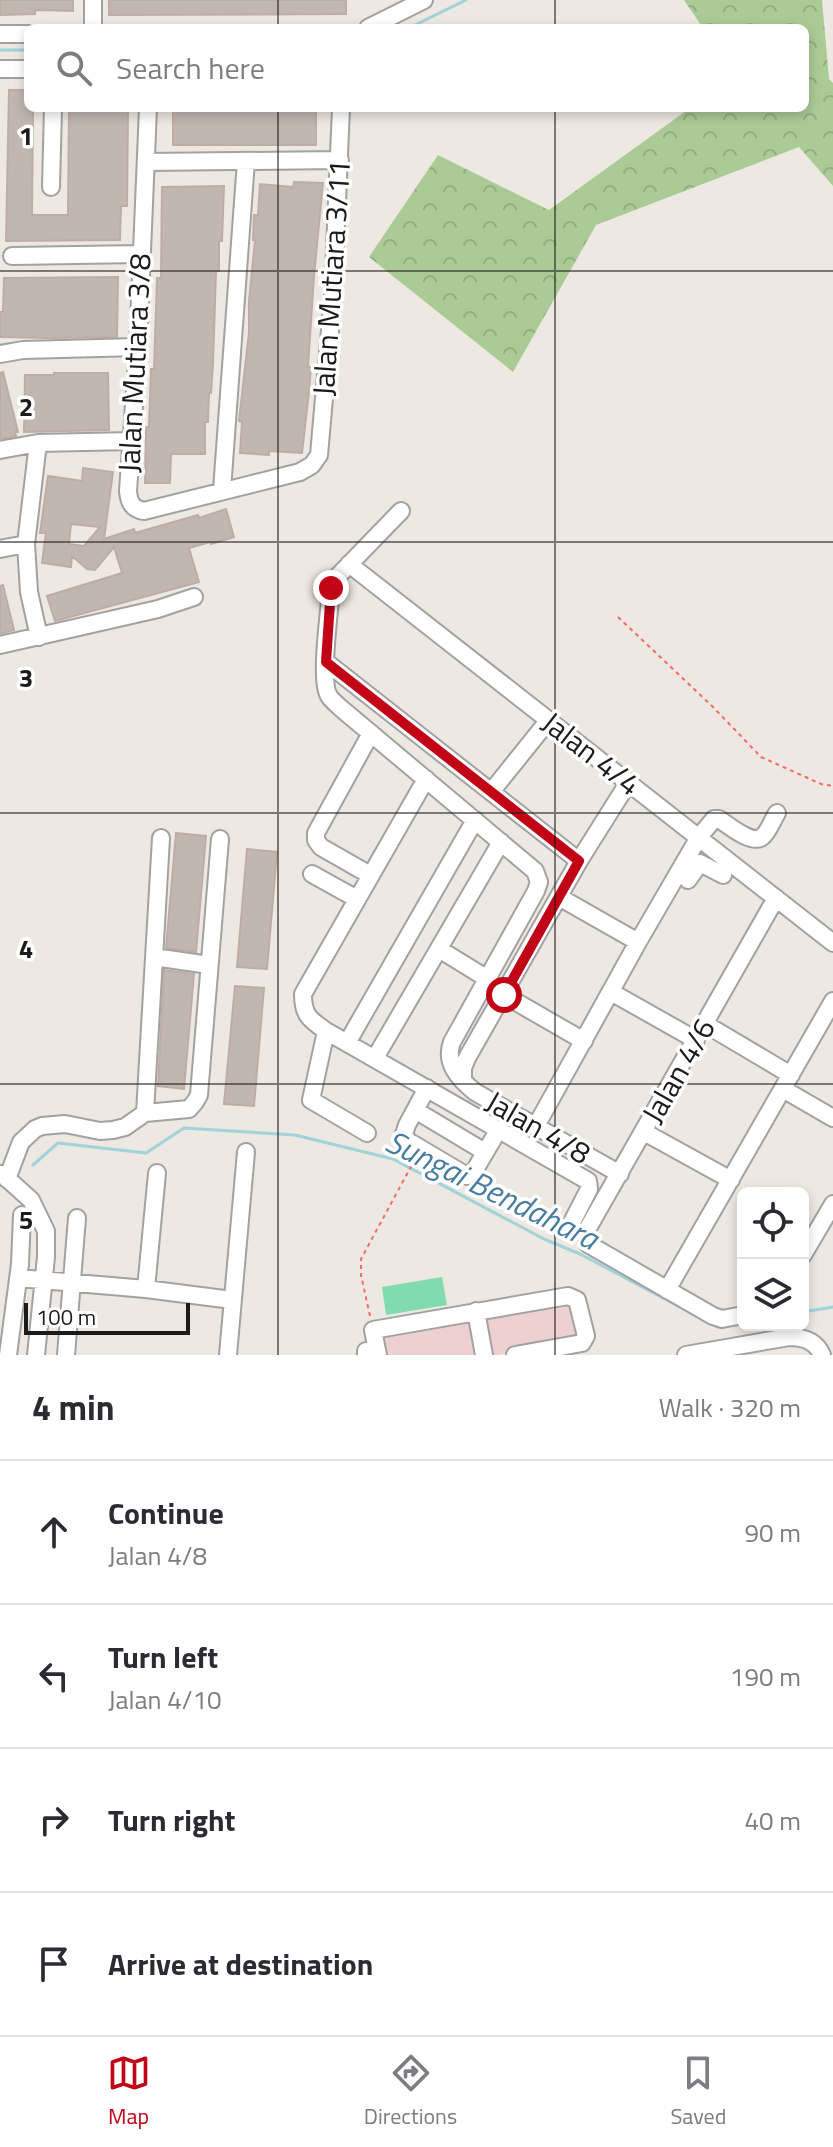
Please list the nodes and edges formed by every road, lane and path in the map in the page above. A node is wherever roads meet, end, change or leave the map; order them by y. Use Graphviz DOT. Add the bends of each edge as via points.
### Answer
graph roads {
  1 [pos="93,0"];
  2 [pos="424,0"];
  3 [pos="93,24"];
  4 [pos="376,24"];
  5 [pos="0,34"];
  6 [pos="24,34"];
  7 [pos="0,69"];
  8 [pos="24,69"];
  9 [pos="53,112"];
  10 [pos="148,112"];
  11 [pos="341,112"];
  12 [pos="340,160"];
  13 [pos="246,161"];
  14 [pos="147,162"];
  15 [pos="51,187"];
  16 [pos="141,254"];
  17 [pos="12,256"];
  18 [pos="138,347"];
  19 [pos="0,354"];
  20 [pos="132,441"];
  21 [pos="38,443"];
  22 [pos="320,447"];
  23 [pos="0,450"];
  24 [pos="222,490"];
  25 [pos="401,511"];
  26 [pos="26,544"];
  27 [pos="0,549"];
  28 [pos="349,564"];
  29 [pos="194,597"];
  30 [pos="618,617"];
  31 [pos="39,637"];
  32 [pos="0,645"];
  33 [pos="326,662"];
  34 [pos="548,721"];
  35 [pos="371,733"];
  36 [pos="426,779"];
  37 [pos="628,783"];
  38 [pos="833,786"];
  39 [pos="491,792"];
  40 [pos="777,813"];
  41 [pos="475,820"];
  42 [pos="699,837"];
  43 [pos="161,838"];
  44 [pos="220,839"];
  45 [pos="501,842"];
  46 [pos="579,861"];
  47 [pos="689,871"];
  48 [pos="312,874"];
  49 [pos="370,875"];
  50 [pos="723,875"];
  51 [pos="559,897"];
  52 [pos="776,898"];
  53 [pos="357,899"];
  54 [pos="638,942"];
  55 [pos="833,943"];
  56 [pos="439,949"];
  57 [pos="154,957"];
  58 [pos="209,965"];
  59 [pos="486,978"];
  60 [pos="611,992"];
  61 [pos="504,995"];
  62 [pos="833,1001"];
  63 [pos="705,1024"];
  64 [pos="326,1031"];
  65 [pos="696,1040"];
  66 [pos="584,1041"];
  67 [pos="347,1043"];
  68 [pos="375,1058"];
  69 [pos="463,1078"];
  70 [pos="787,1082"];
  71 [pos="427,1088"];
  72 [pos="415,1110"];
  73 [pos="145,1113"];
  74 [pos="833,1118"];
  75 [pos="536,1126"];
  76 [pos="499,1129"];
  77 [pos="644,1132"];
  78 [pos="367,1133"];
  79 [pos="246,1152"];
  80 [pos="485,1152"];
  81 [pos="417,1155"];
  82 [pos="157,1173"];
  83 [pos="620,1174"];
  84 [pos="9,1180"];
  85 [pos="729,1184"];
  86 [pos="737,1190"];
  87 [pos="833,1204"];
  88 [pos="22,1215"];
  89 [pos="77,1218"];
  90 [pos="571,1224"];
  91 [pos="809,1232"];
  92 [pos="18,1278"];
  93 [pos="43,1280"];
  94 [pos="72,1282"];
  95 [pos="146,1289"];
  96 [pos="667,1290"];
  97 [pos="232,1300"];
  98 [pos="476,1311"];
  99 [pos="737,1316"];
  100 [pos="373,1330"];
  101 [pos="778,1334"];
  102 [pos="822,1353"];
  103 [pos="370,1354"];
  104 [pos="8,1355"];
  105 [pos="36,1355"];
  106 [pos="66,1355"];
  107 [pos="228,1355"];
  108 [pos="484,1355"];
  109 [pos="515,1355"];
  110 [pos="686,1355"];
  1 -- 3 [label="street"];
  2 -- 4 [label="street"];
  5 -- 6 [label="street"];
  7 -- 8 [label="street"];
  9 -- 15 [label="street"];
  10 -- 14 [label="street, Jalan Mutiara 3/8"];
  11 -- 12 [label="street, Jalan Mutiara 3/11"];
  12 -- 13 [label="street"];
  12 -- 22 [label="street, Jalan Mutiara 3/11"];
  13 -- 14 [label="street"];
  13 -- 24 [label="street"];
  14 -- 16 [label="street, Jalan Mutiara 3/8"];
  16 -- 17 [label="street"];
  16 -- 18 [label="street, Jalan Mutiara 3/8"];
  18 -- 19 [label="street"];
  18 -- 20 [label="street, Jalan Mutiara 3/8"];
  20 -- 21 [label="street"];
  20 -- 24 [label="street, Jalan Mutiara 3/8" via="128,491 136,508 144,511"];
  21 -- 23 [label="street"];
  21 -- 26 [label="street"];
  22 -- 24 [label="street, Jalan Mutiara 3/8" via="307,469"];
  25 -- 28 [label="street"];
  26 -- 27 [label="street"];
  26 -- 31 [label="street"];
  28 -- 33 [label="street" via="331,588"];
  28 -- 34 [label="street, Jalan 4/4"];
  29 -- 31 [label="street"];
  30 -- 38 [label="path" via="761,757"];
  31 -- 32 [label="street"];
  33 -- 35 [label="street" via="329,695"];
  33 -- 39 [label="street"];
  34 -- 37 [label="street, Jalan 4/4"];
  34 -- 39 [label="street"];
  35 -- 36 [label="street"];
  35 -- 49 [label="street" via="316,833 321,847"];
  36 -- 41 [label="street"];
  36 -- 49 [label="street"];
  37 -- 42 [label="street, Jalan 4/4"];
  37 -- 46 [label="street, Jalan 4/8"];
  39 -- 46 [label="street"];
  40 -- 42 [label="street" via="757,839 719,819"];
  41 -- 45 [label="street"];
  41 -- 67 [label="street"];
  42 -- 47 [label="street"];
  42 -- 52 [label="street, Jalan 4/4"];
  43 -- 57 [label="street"];
  44 -- 58 [label="street"];
  45 -- 56 [label="street"];
  45 -- 59 [label="street" via="535,871 539,882"];
  46 -- 51 [label="street, Jalan 4/8"];
  47 -- 50 [label="street" via="704,863"];
  47 -- 54 [label="street"];
  48 -- 53 [label="street"];
  49 -- 53 [label="street"];
  51 -- 54 [label="street"];
  51 -- 61 [label="street, Jalan 4/8"];
  52 -- 55 [label="street, Jalan 4/4"];
  52 -- 63 [label="street, Jalan 4/6"];
  53 -- 64 [label="street" via="303,994 303,1009"];
  54 -- 60 [label="street"];
  56 -- 59 [label="street"];
  56 -- 68 [label="street"];
  57 -- 58 [label="street"];
  57 -- 73 [label="street"];
  58 -- 73 [label="street" via="199,1095 189,1109"];
  59 -- 69 [label="street" via="449,1050 451,1065"];
  60 -- 65 [label="street"];
  60 -- 66 [label="street"];
  61 -- 66 [label="street"];
  61 -- 69 [label="street, Jalan 4/8" via="464,1063"];
  62 -- 70 [label="street"];
  63 -- 65 [label="street, Jalan 4/6"];
  63 -- 70 [label="street"];
  64 -- 67 [label="street"];
  64 -- 78 [label="street" via="311,1100"];
  65 -- 77 [label="street, Jalan 4/6"];
  66 -- 75 [label="street"];
  67 -- 68 [label="street"];
  68 -- 71 [label="street"];
  69 -- 75 [label="street, Jalan 4/8" via="475,1092"];
  70 -- 74 [label="street"];
  70 -- 85 [label="street"];
  71 -- 72 [label="street"];
  71 -- 76 [label="street"];
  72 -- 80 [label="street"];
  72 -- 80 [label="street" via="404,1134 420,1149 467,1176"];
  73 -- 84 [label="street" via="113,1130 65,1124 35,1129 21,1142"];
  75 -- 83 [label="street, Jalan 4/8"];
  76 -- 80 [label="street"];
  76 -- 90 [label="street" via="588,1181"];
  77 -- 83 [label="street, Jalan 4/6"];
  77 -- 85 [label="street"];
  79 -- 97 [label="street"];
  81 -- 100 [label="path" via="361,1259"];
  82 -- 95 [label="street"];
  83 -- 96 [label="street, Jalan 4/6" via="588,1228 588,1244"];
  84 -- 93 [label="street" via="31,1200 46,1231"];
  85 -- 86 [label="street"];
  85 -- 96 [label="street"];
  87 -- 91 [label="street"];
  88 -- 92 [label="street"];
  89 -- 94 [label="street"];
  92 -- 93 [label="street"];
  92 -- 104 [label="street"];
  93 -- 94 [label="street"];
  93 -- 105 [label="street"];
  94 -- 95 [label="street"];
  94 -- 106 [label="street"];
  95 -- 97 [label="street"];
  96 -- 99 [label="street" via="713,1316"];
  97 -- 107 [label="street"];
  98 -- 100 [label="street"];
  98 -- 108 [label="street"];
  98 -- 109 [label="street" via="568,1296 577,1300 586,1336 582,1343"];
  100 -- 103 [label="street"];
  101 -- 102 [label="street" via="809,1340"];
  101 -- 110 [label="street"];
}
